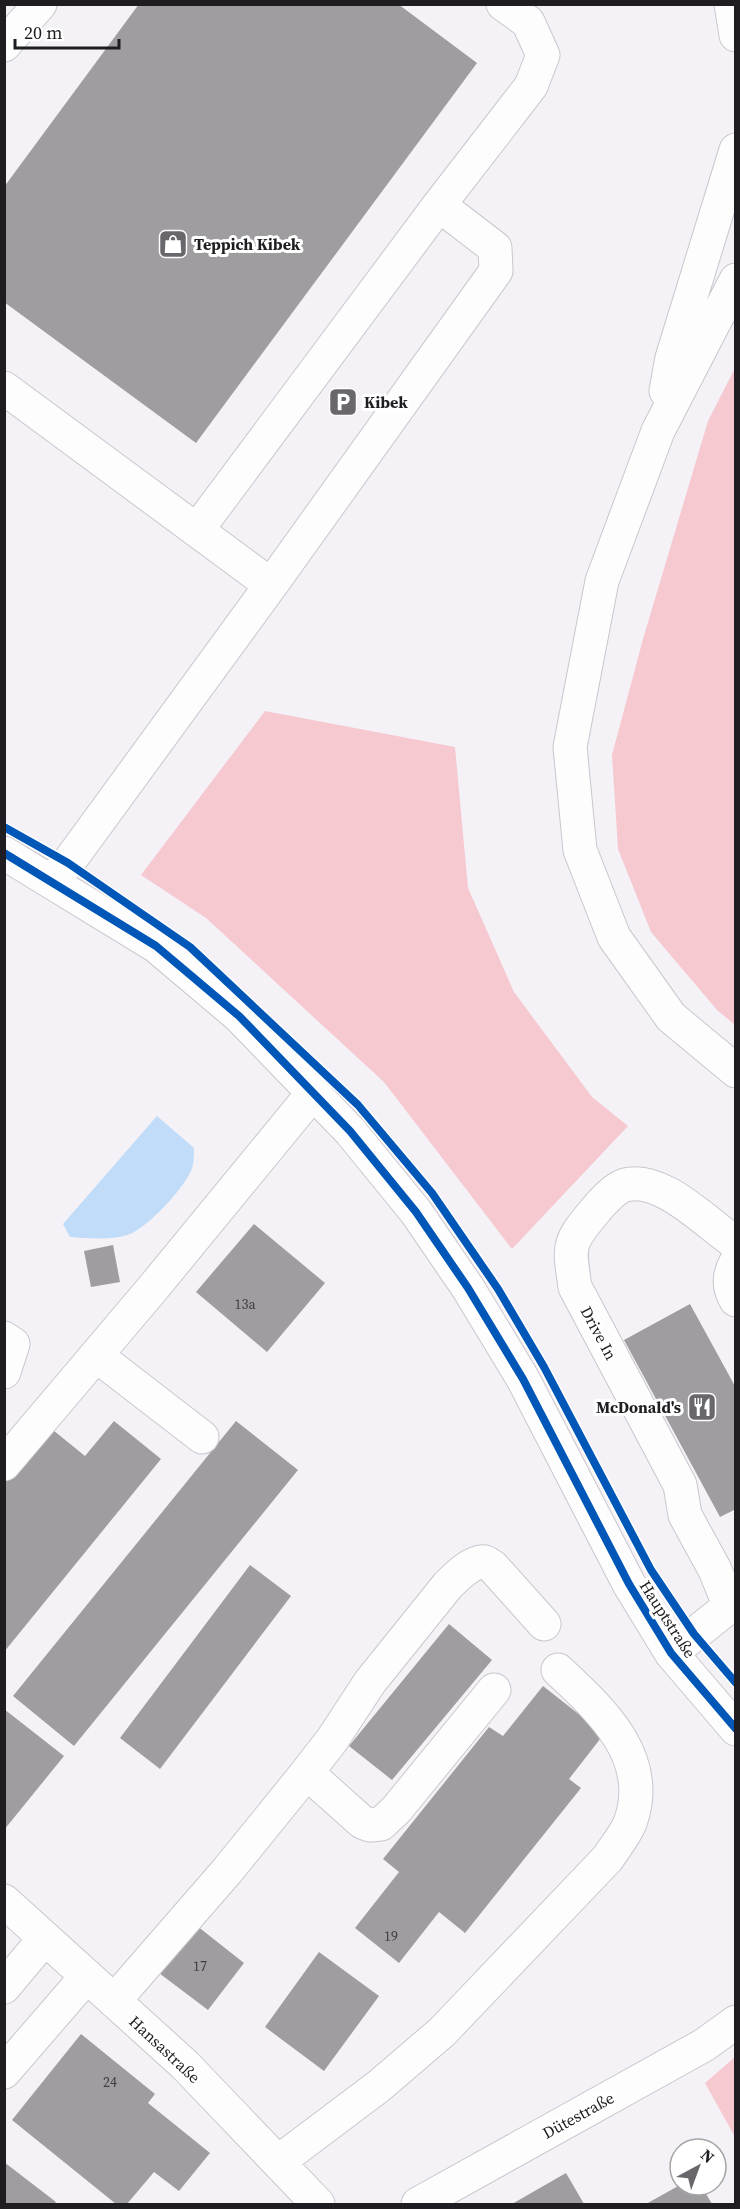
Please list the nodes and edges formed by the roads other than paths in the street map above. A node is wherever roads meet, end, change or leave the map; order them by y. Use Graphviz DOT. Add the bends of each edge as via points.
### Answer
graph roads {
  1 [pos="40,4"];
  2 [pos="503,4"];
  3 [pos="731,4"];
  4 [pos="735,35"];
  5 [pos="4,45"];
  6 [pos="735,150"];
  7 [pos="439,205"];
  8 [pos="735,280"];
  9 [pos="4,388"];
  10 [pos="658,431"];
  11 [pos="197,530"];
  12 [pos="271,585"];
  13 [pos="4,853"];
  14 [pos="51,880"];
  15 [pos="735,1071"];
  16 [pos="313,1093"];
  17 [pos="735,1244"];
  18 [pos="735,1262"];
  19 [pos="735,1300"];
  20 [pos="4,1338"];
  21 [pos="97,1356"];
  22 [pos="4,1372"];
  23 [pos="202,1437"];
  24 [pos="4,1464"];
  25 [pos="734,1606"];
  26 [pos="544,1624"];
  27 [pos="671,1653"];
  28 [pos="558,1670"];
  29 [pos="494,1690"];
  30 [pos="735,1729"];
  31 [pos="304,1776"];
  32 [pos="4,1901"];
  33 [pos="45,1938"];
  34 [pos="87,1976"];
  35 [pos="4,1987"];
  36 [pos="114,2001"];
  37 [pos="735,2022"];
  38 [pos="4,2072"];
  39 [pos="278,2162"];
  40 [pos="318,2205"];
  41 [pos="418,2205"];
  1 -- 5 [label="main road"];
  2 -- 7 [label="main road" via="528,22 543,55 531,86"];
  3 -- 4 [label="main road"];
  6 -- 10 [label="main road" via="672,358"];
  7 -- 11 [label="main road"];
  7 -- 12 [label="main road" via="495,248 496,271"];
  8 -- 10 [label="main road"];
  9 -- 11 [label="main road"];
  10 -- 15 [label="main road" via="602,581 570,747 579,850 614,938 671,1017"];
  11 -- 12 [label="main road"];
  12 -- 14 [label="main road" via="68,863"];
  13 -- 14 [label="main road, Hauptstraße"];
  14 -- 16 [label="main road, Hauptstraße" via="156,946 239,1016"];
  16 -- 21 [label="main road"];
  16 -- 27 [label="main road, Hauptstraße" via="350,1131 416,1212 468,1288 523,1378 630,1584"];
  17 -- 25 [label="main road, Drive In" via="671,1195 647,1184 624,1185 601,1204 576,1234 570,1252 575,1287 680,1485 685,1515"];
  18 -- 19 [label="main road" via="729,1289"];
  20 -- 22 [label="main road" via="13,1344"];
  21 -- 23 [label="main road"];
  21 -- 24 [label="main road"];
  25 -- 27 [label="main road"];
  26 -- 31 [label="main road" via="493,1567 477,1562 461,1572 370,1682"];
  27 -- 30 [label="main road, Hauptstraße"];
  28 -- 39 [label="main road" via="609,1721 627,1750 637,1790 623,1836 608,1858 442,2032 380,2086"];
  29 -- 31 [label="main road" via="381,1824 362,1822 315,1780"];
  31 -- 36 [label="main road"];
  32 -- 33 [label="main road, Hansastraße"];
  33 -- 34 [label="main road, Hansastraße"];
  33 -- 35 [label="main road"];
  34 -- 36 [label="main road, Hansastraße"];
  34 -- 38 [label="main road"];
  36 -- 39 [label="main road, Hansastraße" via="185,2066"];
  37 -- 41 [label="main road, Dütestraße" via="704,2045"];
  39 -- 40 [label="main road, Hansastraße"];
}
